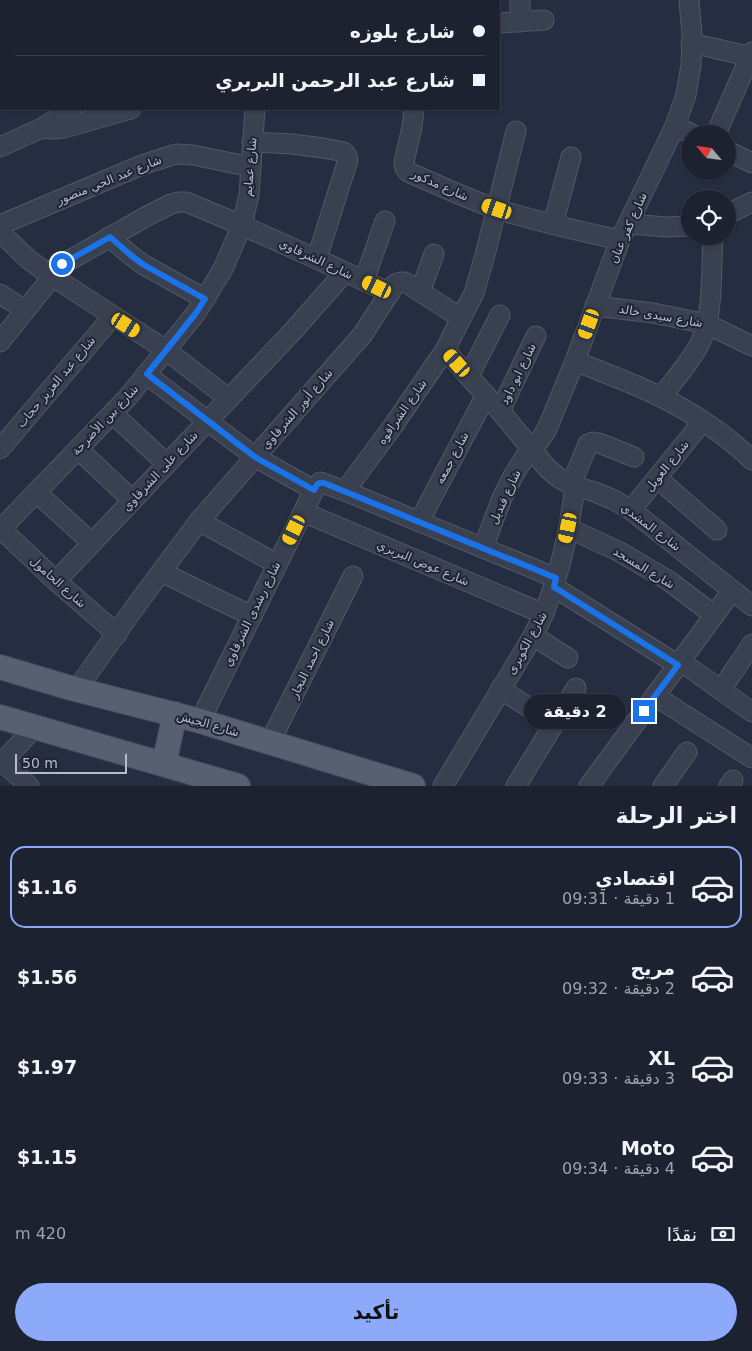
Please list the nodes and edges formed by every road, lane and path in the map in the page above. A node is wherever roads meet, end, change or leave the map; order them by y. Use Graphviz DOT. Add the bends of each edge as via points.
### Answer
graph roads {
  1 [pos="520,0"];
  2 [pos="689,0"];
  3 [pos="544,20"];
  4 [pos="520,22"];
  5 [pos="500,23"];
  6 [pos="691,43"];
  7 [pos="751,55"];
  8 [pos="70,110"];
  9 [pos="127,110"];
  10 [pos="255,110"];
  11 [pos="414,110"];
  12 [pos="684,125"];
  13 [pos="720,125"];
  14 [pos="42,128"];
  15 [pos="516,131"];
  16 [pos="681,135"];
  17 [pos="252,142"];
  18 [pos="0,147"];
  19 [pos="736,155"];
  20 [pos="571,156"];
  21 [pos="752,163"];
  22 [pos="251,167"];
  23 [pos="752,202"];
  24 [pos="497,209"];
  25 [pos="736,210"];
  26 [pos="385,222"];
  27 [pos="553,224"];
  28 [pos="0,225"];
  29 [pos="242,225"];
  30 [pos="681,226"];
  31 [pos="0,232"];
  32 [pos="624,232"];
  33 [pos="110,237"];
  34 [pos="712,245"];
  35 [pos="434,254"];
  36 [pos="317,258"];
  37 [pos="345,272"];
  38 [pos="49,275"];
  39 [pos="364,281"];
  40 [pos="420,292"];
  41 [pos="390,293"];
  42 [pos="0,294"];
  43 [pos="205,299"];
  44 [pos="596,306"];
  45 [pos="25,310"];
  46 [pos="500,315"];
  47 [pos="113,316"];
  48 [pos="461,318"];
  49 [pos="707,324"];
  50 [pos="536,336"];
  51 [pos="0,342"];
  52 [pos="752,346"];
  53 [pos="166,350"];
  54 [pos="445,350"];
  55 [pos="576,361"];
  56 [pos="147,374"];
  57 [pos="469,376"];
  58 [pos="486,395"];
  59 [pos="661,397"];
  60 [pos="229,399"];
  61 [pos="500,411"];
  62 [pos="113,414"];
  63 [pos="208,421"];
  64 [pos="703,421"];
  65 [pos="0,448"];
  66 [pos="531,448"];
  67 [pos="78,449"];
  68 [pos="255,457"];
  69 [pos="634,457"];
  70 [pos="752,460"];
  71 [pos="167,464"];
  72 [pos="657,478"];
  73 [pos="317,486"];
  74 [pos="573,486"];
  75 [pos="345,491"];
  76 [pos="36,492"];
  77 [pos="132,500"];
  78 [pos="631,510"];
  79 [pos="303,512"];
  80 [pos="199,521"];
  81 [pos="419,522"];
  82 [pos="0,528"];
  83 [pos="568,528"];
  84 [pos="717,530"];
  85 [pos="92,543"];
  86 [pos="483,548"];
  87 [pos="278,564"];
  88 [pos="161,572"];
  89 [pos="353,576"];
  90 [pos="56,581"];
  91 [pos="555,583"];
  92 [pos="732,591"];
  93 [pos="752,605"];
  94 [pos="544,614"];
  95 [pos="714,615"];
  96 [pos="252,616"];
  97 [pos="117,634"];
  98 [pos="533,636"];
  99 [pos="752,644"];
  100 [pos="568,658"];
  101 [pos="679,663"];
  102 [pos="0,667"];
  103 [pos="576,688"];
  104 [pos="77,689"];
  105 [pos="500,690"];
  106 [pos="721,690"];
  107 [pos="655,696"];
  108 [pos="752,712"];
  109 [pos="538,713"];
  110 [pos="175,714"];
  111 [pos="0,717"];
  112 [pos="200,721"];
  113 [pos="36,726"];
  114 [pos="270,742"];
  115 [pos="687,752"];
  116 [pos="752,758"];
  117 [pos="1,764"];
  118 [pos="164,764"];
  119 [pos="29,786"];
  120 [pos="238,786"];
  121 [pos="413,786"];
  122 [pos="443,786"];
  123 [pos="516,786"];
  124 [pos="589,786"];
  125 [pos="664,786"];
  1 -- 4 [label="street"];
  2 -- 6 [label="street, شارع كفر عنان"];
  3 -- 4 [label="street"];
  4 -- 5 [label="street"];
  6 -- 7 [label="street"];
  6 -- 12 [label="street, شارع كفر عنان"];
  7 -- 13 [label="street"];
  8 -- 14 [label="street"];
  9 -- 14 [label="street" via="64,128"];
  10 -- 17 [label="street, شارع عمايم"];
  11 -- 24 [label="street, شارع مدكور" via="404,162 408,172"];
  14 -- 18 [label="street"];
  15 -- 24 [label="street, شارع الشراقوه"];
  16 -- 32 [label="street, شارع كفر عنان"];
  17 -- 22 [label="street, شارع عمايم"];
  17 -- 36 [label="street" via="323,148 344,152 347,156"];
  19 -- 21 [label="street"];
  20 -- 27 [label="street"];
  22 -- 28 [label="street, شارع عبد الحي منصور" via="176,154 142,165"];
  22 -- 29 [label="street, شارع عمايم"];
  23 -- 25 [label="street"];
  24 -- 27 [label="street, شارع مدكور"];
  24 -- 48 [label="street, شارع الشراقوه" via="474,293"];
  26 -- 39 [label="street"];
  27 -- 32 [label="street, شارع مدكور"];
  29 -- 33 [label="street, شارع الشرقاوي" via="179,202"];
  29 -- 36 [label="street, شارع الشرقاوي"];
  29 -- 43 [label="street, شارع بين الأضرحة" via="223,269"];
  30 -- 32 [label="street, شارع مدكور"];
  31 -- 38 [label="street"];
  32 -- 44 [label="street, شارع كفر عنان"];
  33 -- 38 [label="street, شارع الشرقاوي"];
  33 -- 43 [label="street" via="144,265"];
  34 -- 49 [label="street"];
  35 -- 40 [label="street"];
  36 -- 37 [label="street, شارع الشرقاوي"];
  37 -- 39 [label="street, شارع الشرقاوي"];
  37 -- 60 [label="street, شارع على الشرقاوي"];
  38 -- 45 [label="street"];
  38 -- 47 [label="street"];
  39 -- 41 [label="street, شارع الشرقاوي"];
  40 -- 41 [label="street" via="401,282 395,284"];
  40 -- 48 [label="street"];
  41 -- 68 [label="street, شارع أنور الشرقاوي" via="363,334"];
  42 -- 45 [label="street"];
  43 -- 53 [label="street, شارع بين الأضرحة"];
  44 -- 49 [label="street, شارع سيدى خالد"];
  44 -- 55 [label="street, شارع كفر عنان"];
  45 -- 51 [label="street"];
  46 -- 57 [label="street"];
  47 -- 53 [label="street"];
  47 -- 65 [label="street, شارع عبد العزيز حجاب"];
  48 -- 54 [label="street, شارع الشراقوه"];
  49 -- 52 [label="street, شارع سيدى خالد"];
  49 -- 59 [label="street" via="700,343"];
  50 -- 61 [label="street, شارع ابو داود"];
  53 -- 56 [label="street, شارع بين الأضرحة"];
  53 -- 60 [label="street"];
  54 -- 57 [label="street, شارع المشدي"];
  54 -- 75 [label="street, شارع الشراقوه"];
  55 -- 59 [label="street"];
  55 -- 66 [label="street, شارع كفر عنان" via="547,429"];
  56 -- 62 [label="street, شارع بين الأضرحة"];
  56 -- 63 [label="street"];
  57 -- 58 [label="street, شارع المشدي"];
  58 -- 61 [label="street, شارع المشدي"];
  58 -- 81 [label="street, شارع جمعه"];
  59 -- 64 [label="street"];
  60 -- 63 [label="street, شارع على الشرقاوي"];
  61 -- 66 [label="street, شارع المشدي"];
  62 -- 67 [label="street, شارع بين الأضرحة"];
  62 -- 71 [label="street"];
  63 -- 68 [label="street"];
  63 -- 71 [label="street, شارع على الشرقاوي"];
  64 -- 70 [label="street"];
  64 -- 72 [label="street, شارع العويل"];
  66 -- 74 [label="street, شارع المشدي" via="548,469"];
  66 -- 86 [label="street, شارع قنديل" via="502,498"];
  67 -- 76 [label="street, شارع بين الأضرحة"];
  67 -- 77 [label="street"];
  68 -- 73 [label="street"];
  68 -- 80 [label="street, شارع أنور الشرقاوي"];
  69 -- 74 [label="street, شارع الكوبرى" via="599,442 588,444"];
  71 -- 77 [label="street, شارع على الشرقاوي"];
  72 -- 78 [label="street, شارع العويل"];
  72 -- 84 [label="street"];
  73 -- 75 [label="street" via="324,483"];
  73 -- 79 [label="street, شارع رشدى الشرقاوي"];
  74 -- 78 [label="street, شارع المشدي" via="595,492"];
  74 -- 83 [label="street, شارع الكوبرى"];
  75 -- 81 [label="street"];
  76 -- 82 [label="street, شارع بين الأضرحة"];
  76 -- 85 [label="street"];
  77 -- 85 [label="street, شارع على الشرقاوي"];
  78 -- 92 [label="street, شارع المشدي"];
  79 -- 87 [label="street, شارع رشدى الشرقاوي"];
  79 -- 94 [label="street, شارع عوض البربري"];
  80 -- 87 [label="street"];
  80 -- 88 [label="street, شارع أنور الشرقاوي"];
  81 -- 86 [label="street"];
  82 -- 90 [label="street, شارع الحامول"];
  83 -- 91 [label="street, شارع الكوبرى"];
  83 -- 95 [label="street, شارع المسجد" via="620,552"];
  85 -- 90 [label="street, شارع على الشرقاوي"];
  86 -- 91 [label="street"];
  87 -- 96 [label="street, شارع رشدى الشرقاوي"];
  88 -- 96 [label="street"];
  88 -- 97 [label="street, شارع أنور الشرقاوي"];
  89 -- 114 [label="street, شارع احمد النجار"];
  90 -- 97 [label="street, شارع الحامول"];
  91 -- 94 [label="street, شارع الكوبرى"];
  91 -- 101 [label="street"];
  92 -- 93 [label="street, شارع المشدي"];
  92 -- 95 [label="street"];
  94 -- 98 [label="street, شارع الكوبرى"];
  95 -- 101 [label="street"];
  96 -- 112 [label="street, شارع رشدى الشرقاوي"];
  97 -- 104 [label="street, شارع أنور الشرقاوي"];
  98 -- 100 [label="street"];
  98 -- 105 [label="street, شارع الكوبرى"];
  99 -- 106 [label="street"];
  101 -- 106 [label="street"];
  101 -- 107 [label="street"];
  102 -- 104 [label="main road, شارع الجيش"];
  103 -- 123 [label="street"];
  104 -- 110 [label="main road, شارع الجيش"];
  105 -- 109 [label="street"];
  105 -- 122 [label="street, شارع الكوبرى"];
  106 -- 108 [label="street"];
  107 -- 116 [label="street"];
  107 -- 124 [label="street"];
  110 -- 112 [label="main road, شارع الجيش"];
  110 -- 118 [label="main road"];
  111 -- 113 [label="main road"];
  112 -- 114 [label="main road, شارع الجيش"];
  113 -- 117 [label="street"];
  113 -- 118 [label="main road"];
  114 -- 121 [label="main road, شارع الجيش"];
  115 -- 125 [label="street"];
  117 -- 119 [label="street"];
  118 -- 120 [label="main road"];
}
